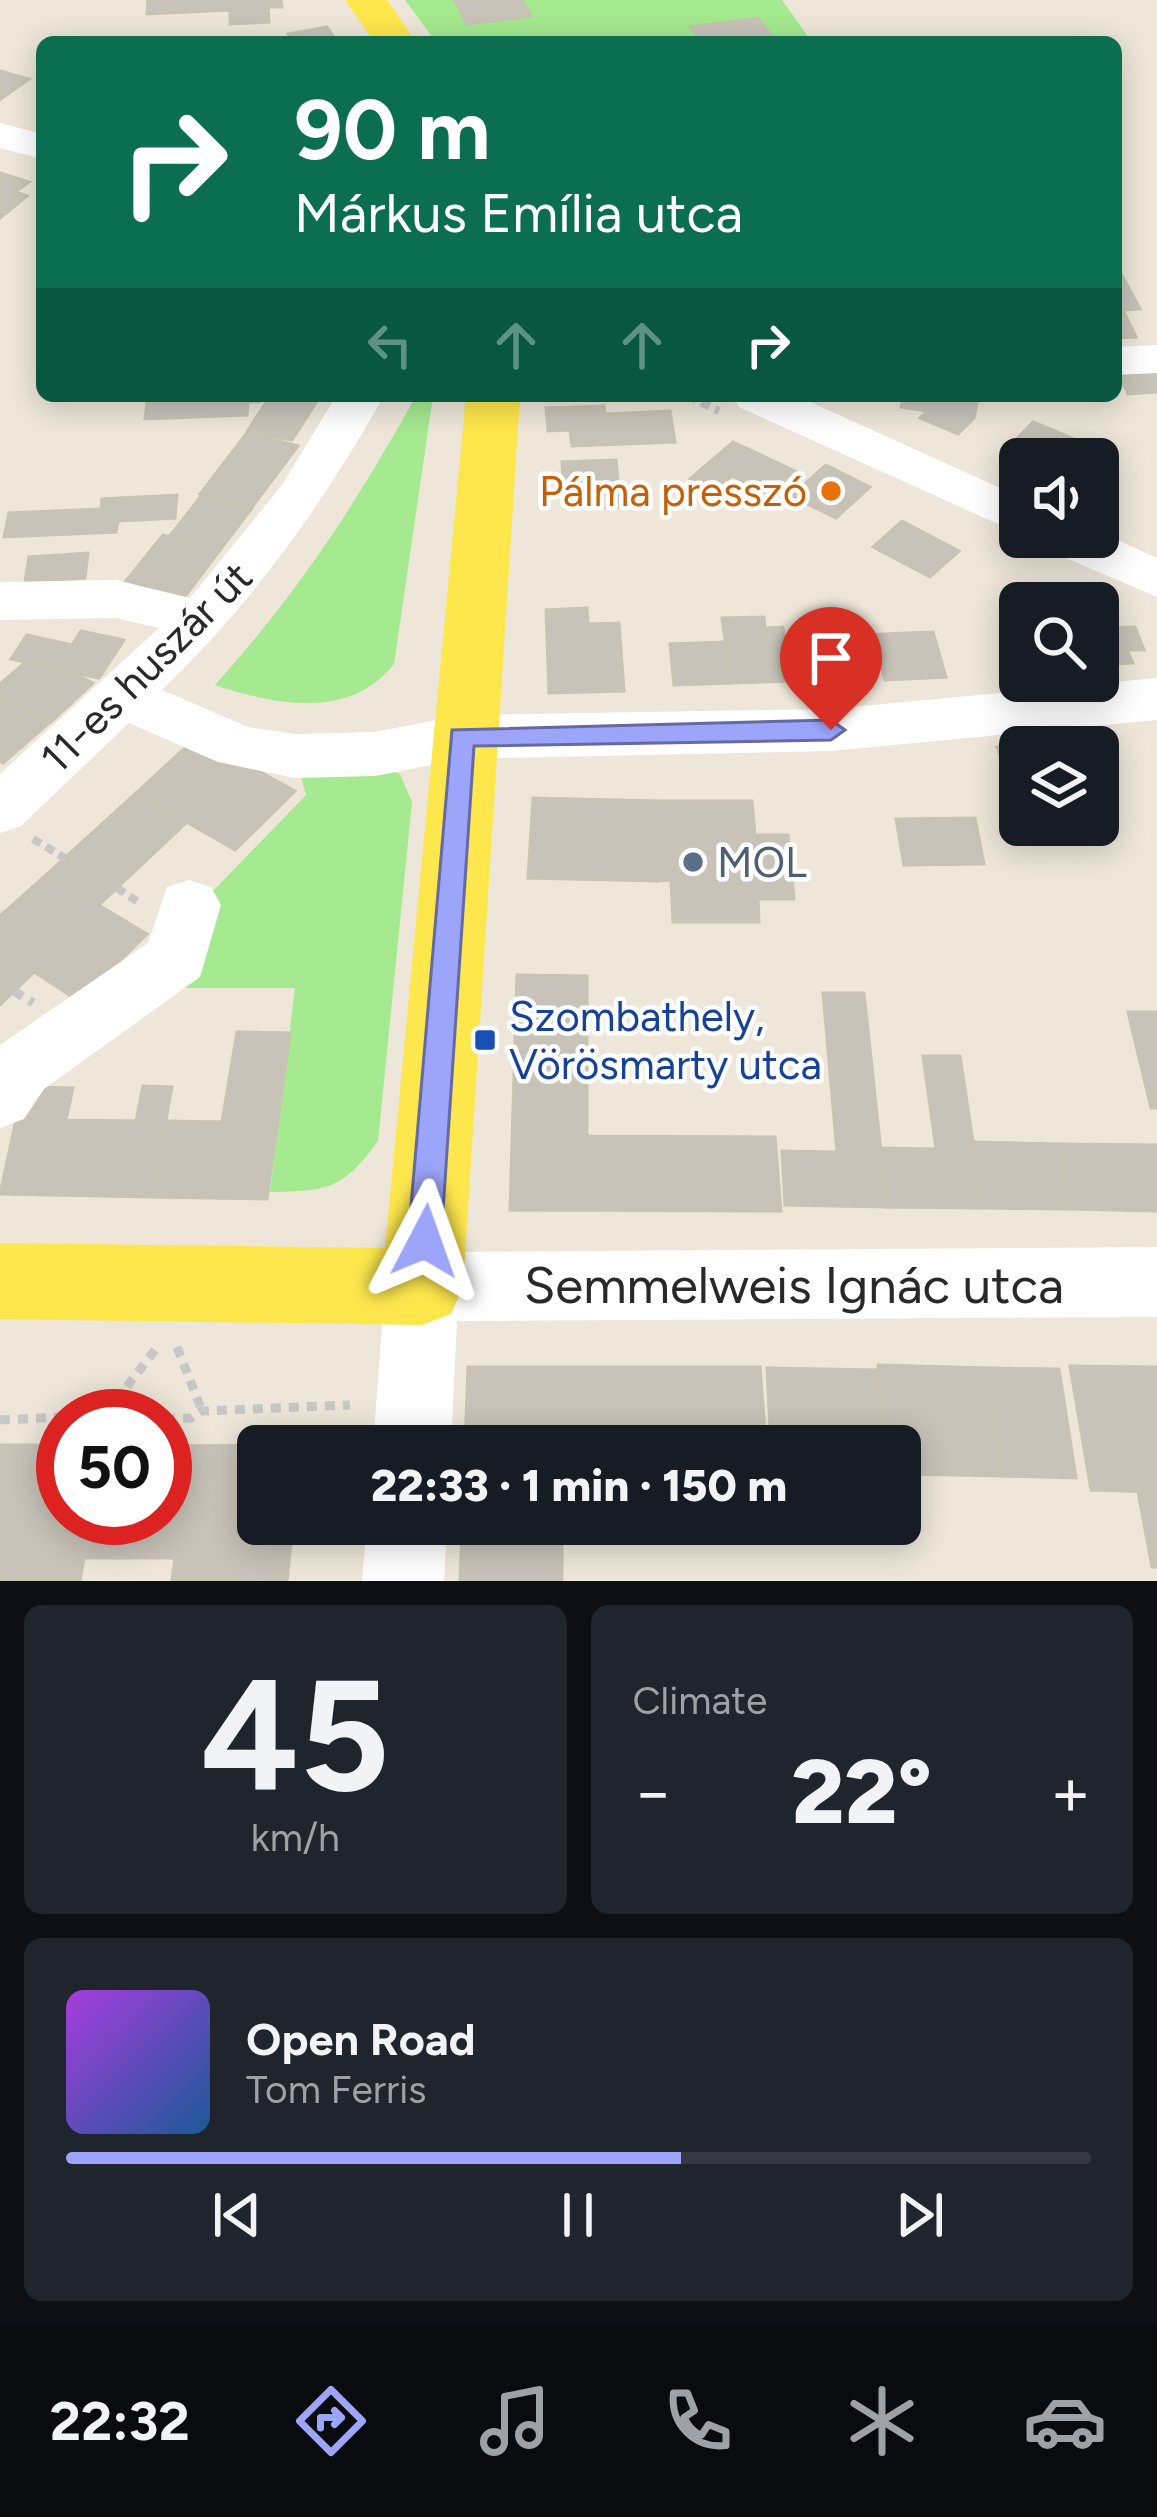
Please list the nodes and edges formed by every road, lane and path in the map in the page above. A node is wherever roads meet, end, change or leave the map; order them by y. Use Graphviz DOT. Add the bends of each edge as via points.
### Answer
graph roads {
  1 [pos="367,0"];
  2 [pos="391,36"];
  3 [pos="0,135"];
  4 [pos="36,145"];
  5 [pos="1157,359"];
  6 [pos="1122,361"];
  7 [pos="356,402"];
  8 [pos="769,402"];
  9 [pos="489,407"];
  10 [pos="999,507"];
  11 [pos="1110,558"];
  12 [pos="1157,579"];
  13 [pos="0,601"];
  14 [pos="202,620"];
  15 [pos="121,696"];
  16 [pos="1157,699"];
  17 [pos="462,737"];
  18 [pos="0,810"];
  19 [pos="189,904"];
  20 [pos="0,1098"];
  21 [pos="0,1281"];
  22 [pos="1157,1282"];
  23 [pos="422,1287"];
  24 [pos="158,1346"];
  25 [pos="177,1347"];
  26 [pos="127,1389"];
  27 [pos="350,1405"];
  28 [pos="202,1411"];
  29 [pos="192,1417"];
  30 [pos="36,1418"];
  31 [pos="0,1420"];
  32 [pos="413,1425"];
  33 [pos="405,1545"];
  34 [pos="403,1581"];
  1 -- 2 [label="main road"];
  3 -- 4 [label="street"];
  5 -- 6 [label="street"];
  7 -- 14 [label="street, 11-es huszár út" via="302,495"];
  8 -- 10 [label="street"];
  9 -- 17 [label="main road"];
  11 -- 12 [label="street"];
  13 -- 14 [label="street" via="116,598"];
  14 -- 15 [label="street, 11-es huszár út"];
  15 -- 17 [label="street" via="239,747 295,756 375,754"];
  15 -- 18 [label="street, 11-es huszár út"];
  16 -- 17 [label="street" via="831,730"];
  17 -- 23 [label="main road"];
  19 -- 20 [label="street" via="177,958 20,1068"];
  21 -- 23 [label="main road, Semmelweis Ignác utca"];
  22 -- 23 [label="street, Semmelweis Ignác utca"];
  23 -- 32 [label="street"];
  24 -- 26 [label="path"];
  25 -- 28 [label="path"];
  27 -- 28 [label="path"];
  28 -- 29 [label="path"];
  30 -- 31 [label="path"];
  33 -- 34 [label="street"];
}
